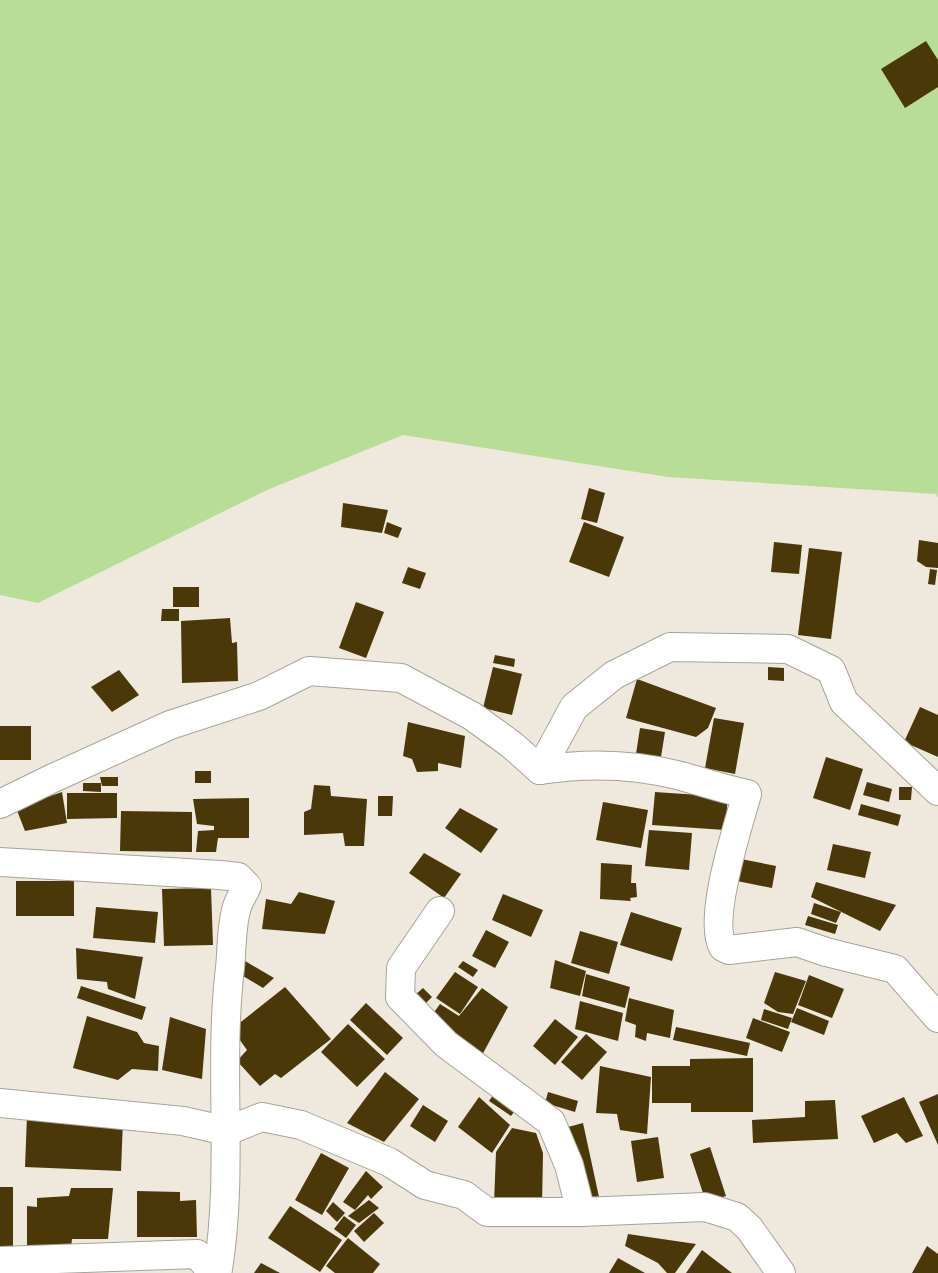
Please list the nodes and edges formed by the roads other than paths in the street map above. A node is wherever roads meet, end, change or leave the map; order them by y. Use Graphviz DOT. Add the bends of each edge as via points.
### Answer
graph roads {
  1 [pos="540,770"];
  2 [pos="938,792"];
  3 [pos="0,804"];
  4 [pos="0,862"];
  5 [pos="440,911"];
  6 [pos="938,1018"];
  7 [pos="0,1103"];
  8 [pos="227,1131"];
  9 [pos="581,1212"];
  10 [pos="0,1261"];
  11 [pos="218,1271"];
  12 [pos="781,1273"];
  1 -- 2 [label="street" via="574,707 614,675 670,647 788,649 831,670 844,702"];
  1 -- 3 [label="street" via="472,716 401,678 309,671 259,696 170,725"];
  1 -- 6 [label="street" via="574,765 642,768 747,794 728,861 717,930 723,947 729,950 797,942 895,969"];
  4 -- 8 [label="street" via="220,875 238,877 247,886 237,908 227,990"];
  5 -- 9 [label="street" via="401,968 400,997 446,1044 550,1122 568,1165"];
  7 -- 8 [label="street" via="183,1121"];
  8 -- 9 [label="street" via="262,1117 301,1126 389,1162 424,1185 464,1195 487,1212"];
  8 -- 11 [label="street" via="223,1236"];
  9 -- 12 [label="street" via="705,1207 722,1212 749,1228"];
  10 -- 11 [label="street" via="197,1254 212,1271"];
}
